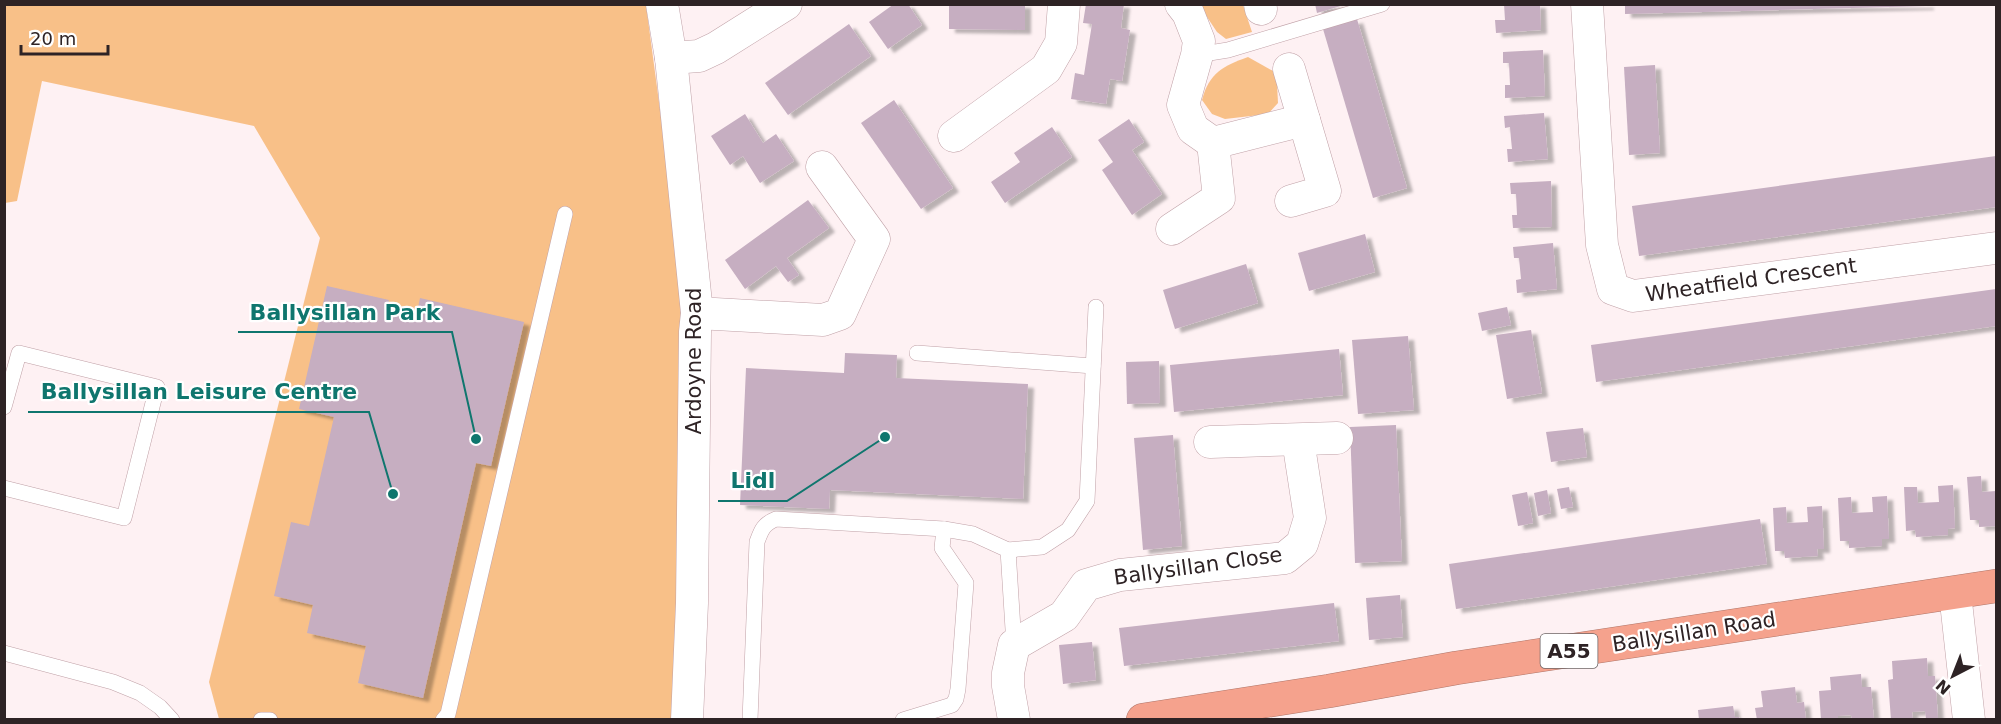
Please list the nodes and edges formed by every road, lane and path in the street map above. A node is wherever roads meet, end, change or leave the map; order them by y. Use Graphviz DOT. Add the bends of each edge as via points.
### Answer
graph roads {
  1 [pos="662,4"];
  2 [pos="786,4"];
  3 [pos="1064,4"];
  4 [pos="1181,4"];
  5 [pos="1382,4"];
  6 [pos="1587,4"];
  7 [pos="1197,55"];
  8 [pos="671,58"];
  9 [pos="1289,69"];
  10 [pos="1304,120"];
  11 [pos="954,136"];
  12 [pos="1213,143"];
  13 [pos="822,167"];
  14 [pos="1291,201"];
  15 [pos="565,214"];
  16 [pos="1172,229"];
  17 [pos="1996,248"];
  18 [pos="1096,307"];
  19 [pos="697,313"];
  20 [pos="916,353"];
  21 [pos="1093,366"];
  22 [pos="4,407"];
  23 [pos="1337,438"];
  24 [pos="1298,440"];
  25 [pos="1210,442"];
  26 [pos="4,488"];
  27 [pos="944,529"];
  28 [pos="1008,550"];
  29 [pos="1996,586"];
  30 [pos="1955,593"];
  31 [pos="1014,645"];
  32 [pos="4,653"];
  33 [pos="172,720"];
  34 [pos="261,720"];
  35 [pos="270,720"];
  36 [pos="443,720"];
  37 [pos="687,720"];
  38 [pos="750,720"];
  39 [pos="903,720"];
  40 [pos="1014,720"];
  41 [pos="1143,720"];
  42 [pos="1969,720"];
  1 -- 8 [label="street, Ardoyne Road"];
  2 -- 8 [label="street" via="699,56"];
  3 -- 11 [label="street" via="1061,43 1046,69"];
  4 -- 7 [label="street" via="1199,41"];
  5 -- 7 [label="lane" via="1228,50"];
  6 -- 17 [label="street, Wheatfield Crescent" via="1602,245 1613,289 1633,296"];
  7 -- 12 [label="street" via="1183,105 1193,129"];
  8 -- 19 [label="street, Ardoyne Road"];
  9 -- 10 [label="street"];
  10 -- 12 [label="street"];
  10 -- 14 [label="street" via="1324,191"];
  12 -- 16 [label="street" via="1219,198"];
  13 -- 19 [label="street" via="874,239 840,314 823,320"];
  15 -- 36 [label="lane" via="448,714"];
  18 -- 21 [label="lane"];
  19 -- 37 [label="street, Ardoyne Road"];
  20 -- 21 [label="lane"];
  21 -- 28 [label="lane" via="1088,501 1068,530 1042,547"];
  22 -- 26 [label="lane" via="19,353 157,387 124,518"];
  23 -- 24 [label="street"];
  24 -- 25 [label="street"];
  24 -- 31 [label="street, Ballysillan Close" via="1310,518 1302,544 1285,558 1120,575 1086,585 1064,616"];
  27 -- 28 [label="lane" via="973,534"];
  27 -- 38 [label="lane" via="776,519 767,522 758,543"];
  27 -- 39 [label="lane" via="942,548 966,583 956,699 952,705"];
  28 -- 31 [label="lane"];
  29 -- 30 [label="highway, Ballysillan Road / A55"];
  30 -- 41 [label="highway, Ballysillan Road / A55" via="1456,668"];
  30 -- 42 [label="street"];
  31 -- 40 [label="street" via="1008,686"];
  32 -- 33 [label="lane" via="113,682 140,693"];
  34 -- 35 [label="lane"];
}
